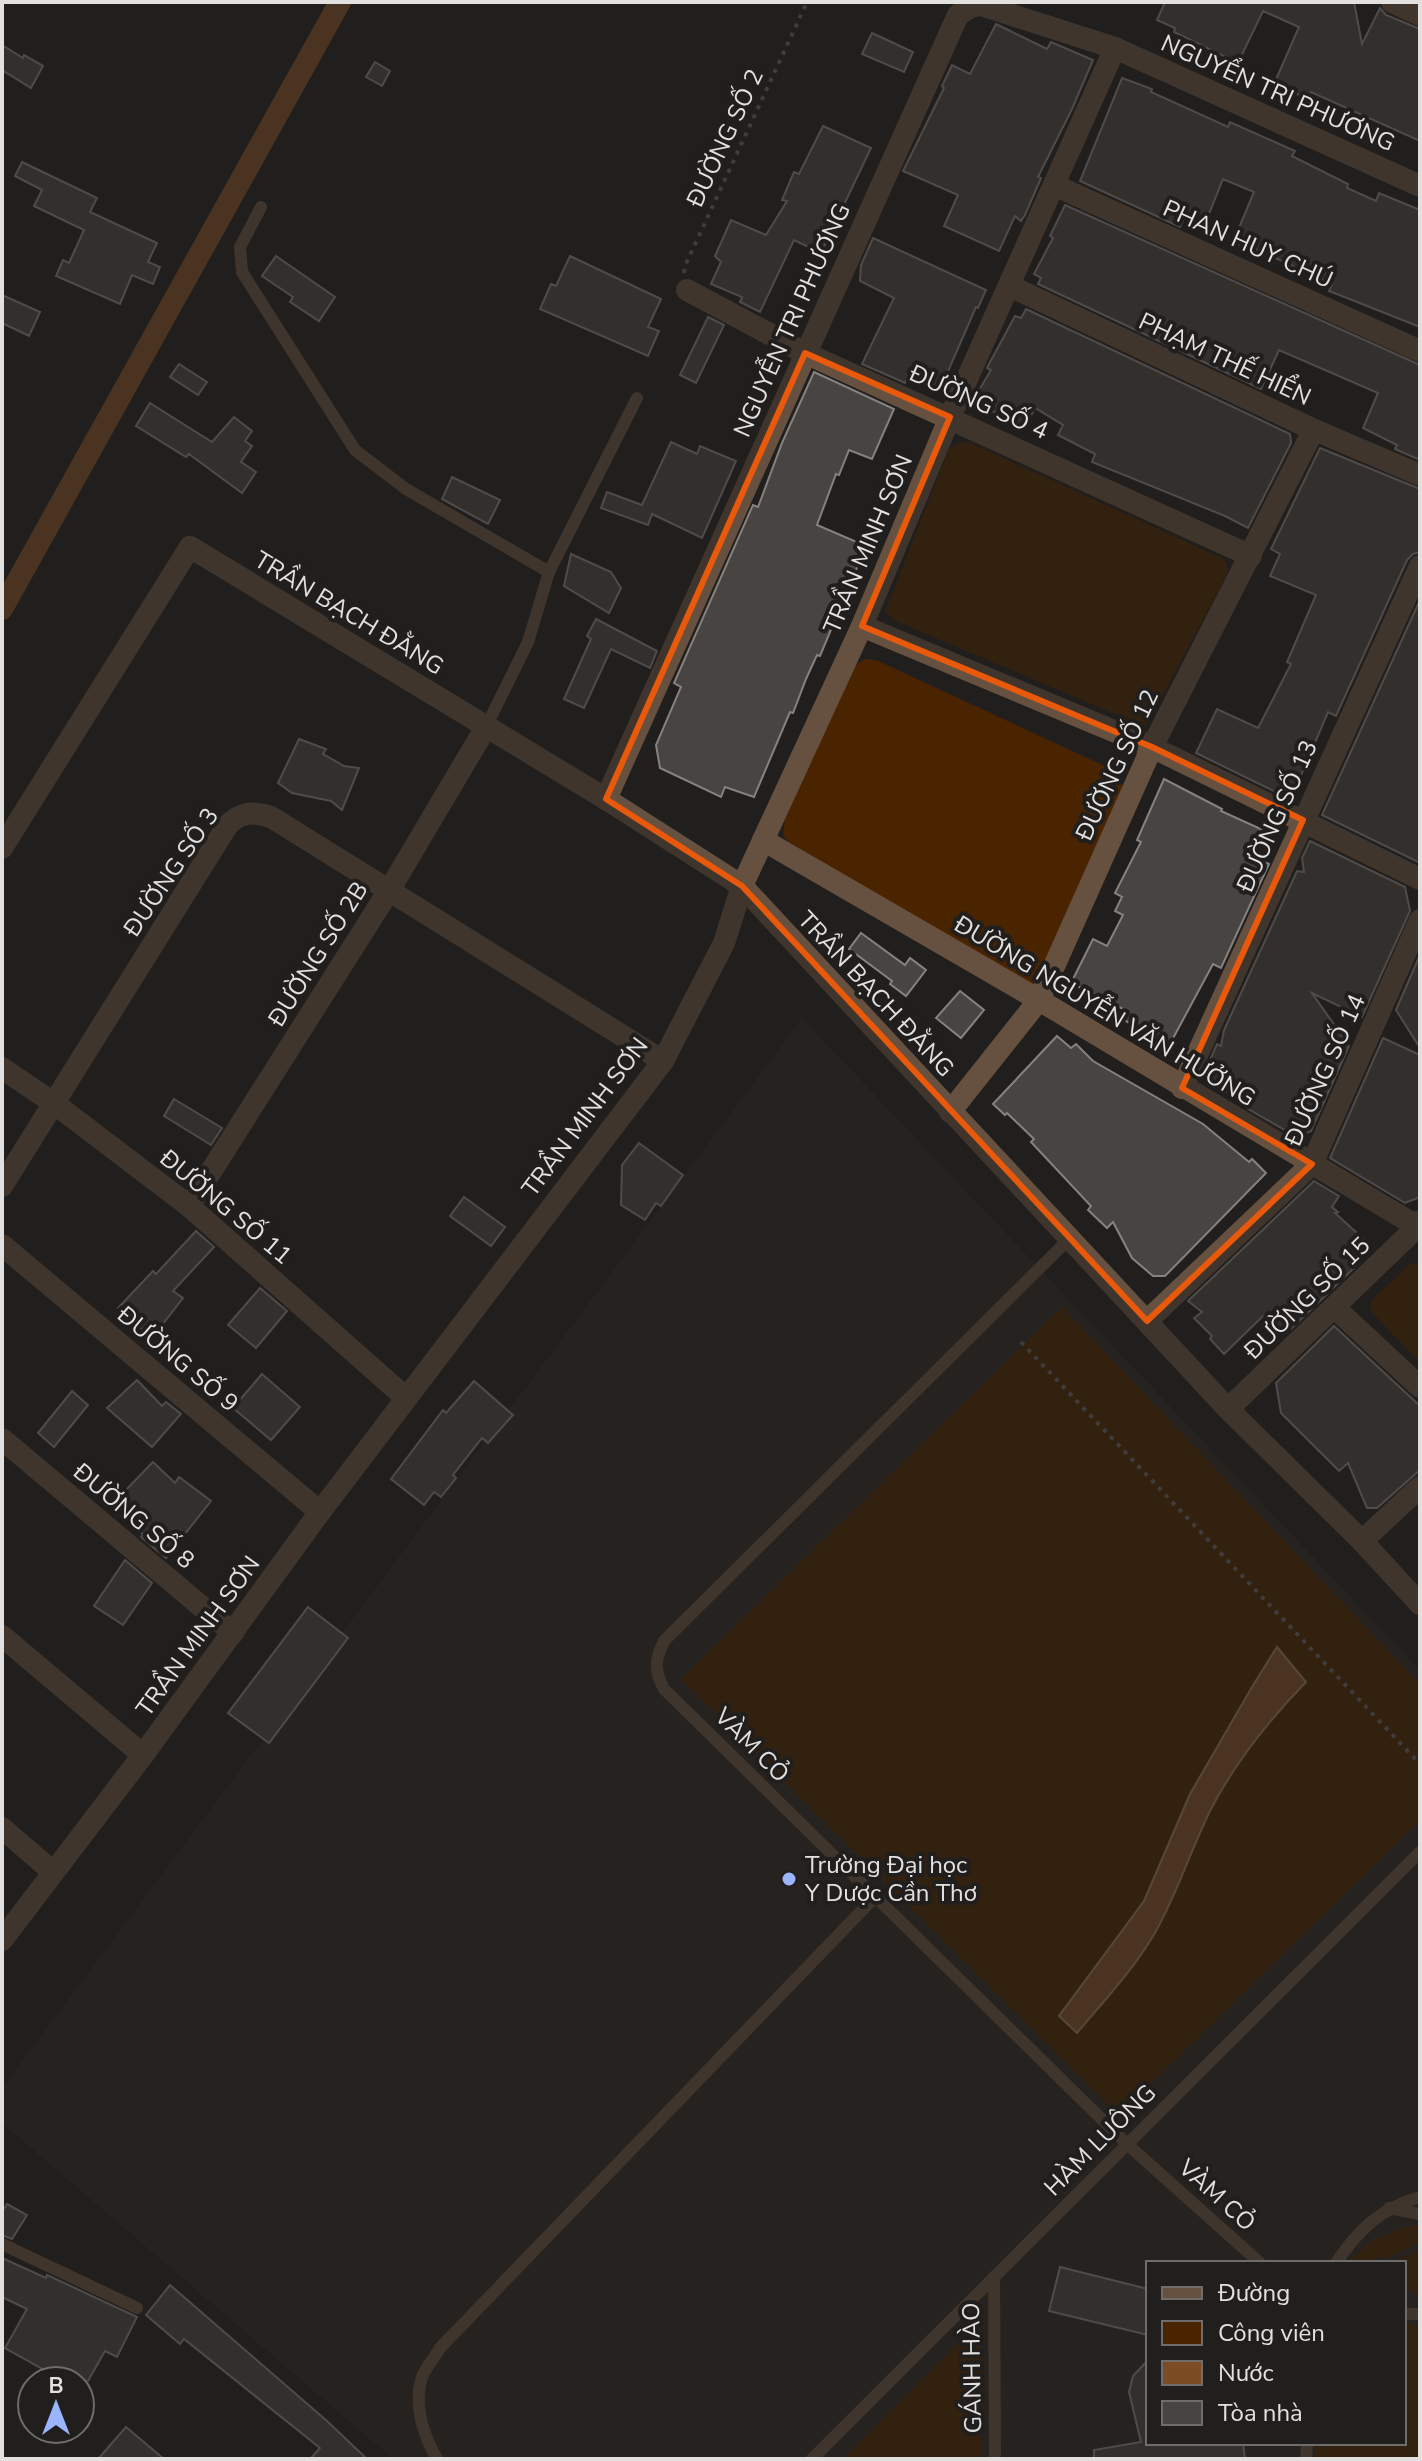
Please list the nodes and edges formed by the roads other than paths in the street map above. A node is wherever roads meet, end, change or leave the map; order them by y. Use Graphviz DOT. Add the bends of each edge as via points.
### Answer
graph roads {
  1 [pos="1392,2"];
  2 [pos="1420,15"];
  3 [pos="1115,48"];
  4 [pos="1054,185"];
  5 [pos="1420,186"];
  6 [pos="261,207"];
  7 [pos="1010,286"];
  8 [pos="687,290"];
  9 [pos="1420,351"];
  10 [pos="805,353"];
  11 [pos="637,398"];
  12 [pos="950,417"];
  13 [pos="1310,428"];
  14 [pos="1420,475"];
  15 [pos="1251,556"];
  16 [pos="1420,566"];
  17 [pos="549,572"];
  18 [pos="862,626"];
  19 [pos="486,727"];
  20 [pos="1152,747"];
  21 [pos="606,799"];
  22 [pos="1303,820"];
  23 [pos="763,840"];
  24 [pos="2,848"];
  25 [pos="1420,879"];
  26 [pos="742,886"];
  27 [pos="390,889"];
  28 [pos="1420,920"];
  29 [pos="1039,1000"];
  30 [pos="663,1061"];
  31 [pos="2,1068"];
  32 [pos="1182,1088"];
  33 [pos="55,1104"];
  34 [pos="950,1112"];
  35 [pos="1312,1164"];
  36 [pos="2,1186"];
  37 [pos="189,1206"];
  38 [pos="1419,1226"];
  39 [pos="1069,1239"];
  40 [pos="2,1245"];
  41 [pos="1335,1308"];
  42 [pos="1147,1321"];
  43 [pos="1420,1387"];
  44 [pos="406,1398"];
  45 [pos="1228,1409"];
  46 [pos="2,1439"];
  47 [pos="1420,1487"];
  48 [pos="320,1512"];
  49 [pos="1362,1541"];
  50 [pos="1420,1604"];
  51 [pos="233,1633"];
  52 [pos="2,1636"];
  53 [pos="143,1755"];
  54 [pos="2,1828"];
  55 [pos="1420,1852"];
  56 [pos="53,1872"];
  57 [pos="875,1897"];
  58 [pos="2,1940"];
  59 [pos="1127,2144"];
  60 [pos="1420,2197"];
  61 [pos="1389,2208"];
  62 [pos="1420,2214"];
  63 [pos="2,2244"];
  64 [pos="1258,2261"];
  65 [pos="1338,2261"];
  66 [pos="994,2277"];
  67 [pos="137,2308"];
  68 [pos="437,2459"];
  69 [pos="812,2459"];
  70 [pos="995,2459"];
  1 -- 2 [label="street"];
  3 -- 4 [label="street, TRẦN MINH SƠN"];
  3 -- 5 [label="street, NGUYỂN TRI PHƯƠNG"];
  3 -- 10 [label="street, NGUYỄN TRI PHƯƠNG" via="981,5 958,15"];
  4 -- 7 [label="street, TRẦN MINH SƠN"];
  4 -- 9 [label="street, PHAN HUY CHÚ"];
  6 -- 17 [label="lane" via="240,247 242,272 355,450 406,489"];
  7 -- 12 [label="street, TRẦN MINH SƠN"];
  7 -- 13 [label="street, PHẠM THẾ HIỂN"];
  8 -- 10 [label="street, ĐƯỜNG SỐ 4"];
  10 -- 12 [label="street, ĐƯỜNG SỐ 4"];
  10 -- 21 [label="street, NGUYỄN TRI PHƯƠNG"];
  11 -- 17 [label="lane"];
  12 -- 15 [label="street, ĐƯỜNG SỐ 4"];
  12 -- 18 [label="street, TRẦN MINH SƠN"];
  13 -- 14 [label="street, PHẠM THẾ HIỂN"];
  13 -- 15 [label="street, ĐƯỜNG SỐ 12"];
  15 -- 20 [label="street, ĐƯỜNG SỐ 12"];
  16 -- 22 [label="street, ĐƯỜNG SỐ 13"];
  17 -- 19 [label="lane" via="528,642"];
  18 -- 20 [label="street"];
  18 -- 23 [label="street, TRẦN MINH SƠN"];
  19 -- 21 [label="street, TRẦN BẠCH ĐẰNG"];
  19 -- 24 [label="street, TRẦN BẠCH ĐẰNG" via="190,547"];
  19 -- 27 [label="street, ĐƯỜNG SỐ 2B"];
  20 -- 22 [label="street"];
  20 -- 29 [label="street, ĐƯỜNG SỐ 12"];
  21 -- 26 [label="street, TRẦN BẠCH ĐẰNG"];
  22 -- 25 [label="street"];
  22 -- 32 [label="street, ĐƯỜNG SỐ 13"];
  23 -- 26 [label="street, TRẦN MINH SƠN"];
  23 -- 29 [label="street, ĐƯỜNG NGUYỄN VĂN HƯỞNG"];
  26 -- 30 [label="street, TRẦN MINH SƠN" via="724,943"];
  26 -- 34 [label="street, TRẦN BẠCH ĐẰNG"];
  27 -- 30 [label="street"];
  27 -- 33 [label="street, ĐƯỜNG SỐ 3" via="271,817 236,817"];
  27 -- 37 [label="street, ĐƯỜNG SỐ 2B"];
  28 -- 35 [label="street, ĐƯỜNG SỐ 14"];
  29 -- 32 [label="street, ĐƯỜNG NGUYỄN VĂN HƯỞNG"];
  29 -- 34 [label="street, ĐƯỜNG SỐ 12"];
  30 -- 44 [label="street, TRẦN MINH SƠN"];
  31 -- 33 [label="street, ĐƯỜNG SỐ 11"];
  32 -- 35 [label="street, ĐƯỜNG NGUYỄN VĂN HƯỞNG"];
  33 -- 36 [label="street"];
  33 -- 37 [label="street, ĐƯỜNG SỐ 11"];
  34 -- 39 [label="street, TRẦN BẠCH ĐẰNG"];
  35 -- 38 [label="street, ĐƯỜNG NGUYỄN VĂN HƯỞNG"];
  35 -- 42 [label="street, ĐƯỜNG SỐ 14"];
  37 -- 44 [label="street, ĐƯỜNG SỐ 11"];
  38 -- 41 [label="street, ĐƯỜNG SỐ 15"];
  39 -- 42 [label="street, TRẦN BẠCH ĐẰNG"];
  39 -- 57 [label="lane, VÀM CỎ" via="664,1641 657,1654 655,1673 664,1689"];
  40 -- 48 [label="street, ĐƯỜNG SỐ 9"];
  41 -- 43 [label="street"];
  41 -- 45 [label="street, ĐƯỜNG SỐ 15"];
  42 -- 45 [label="street, TRẦN BẠCH ĐẰNG"];
  44 -- 48 [label="street, TRẦN MINH SƠN"];
  45 -- 49 [label="street, TRẦN BẠCH ĐẰNG"];
  46 -- 51 [label="street, ĐƯỜNG SỐ 8"];
  47 -- 49 [label="street"];
  48 -- 51 [label="street, TRẦN MINH SƠN"];
  49 -- 50 [label="street, TRẦN BẠCH ĐẰNG"];
  51 -- 53 [label="street, TRẦN MINH SƠN"];
  52 -- 53 [label="street"];
  53 -- 56 [label="street, TRẦN MINH SƠN"];
  54 -- 56 [label="street"];
  55 -- 59 [label="lane, HÀM LUÔNG"];
  56 -- 58 [label="street, TRẦN MINH SƠN"];
  57 -- 59 [label="lane, VÀM CỎ"];
  57 -- 68 [label="lane" via="440,2348 423,2376 418,2407"];
  59 -- 64 [label="lane, VÀM CỎ"];
  59 -- 66 [label="lane, HÀM LUÔNG"];
  60 -- 61 [label="lane"];
  61 -- 62 [label="lane"];
  61 -- 65 [label="lane" via="1361,2230"];
  63 -- 67 [label="lane"];
  66 -- 69 [label="lane, HÀM LUÔNG"];
  66 -- 70 [label="lane, GÁNH HÀO"];
}
